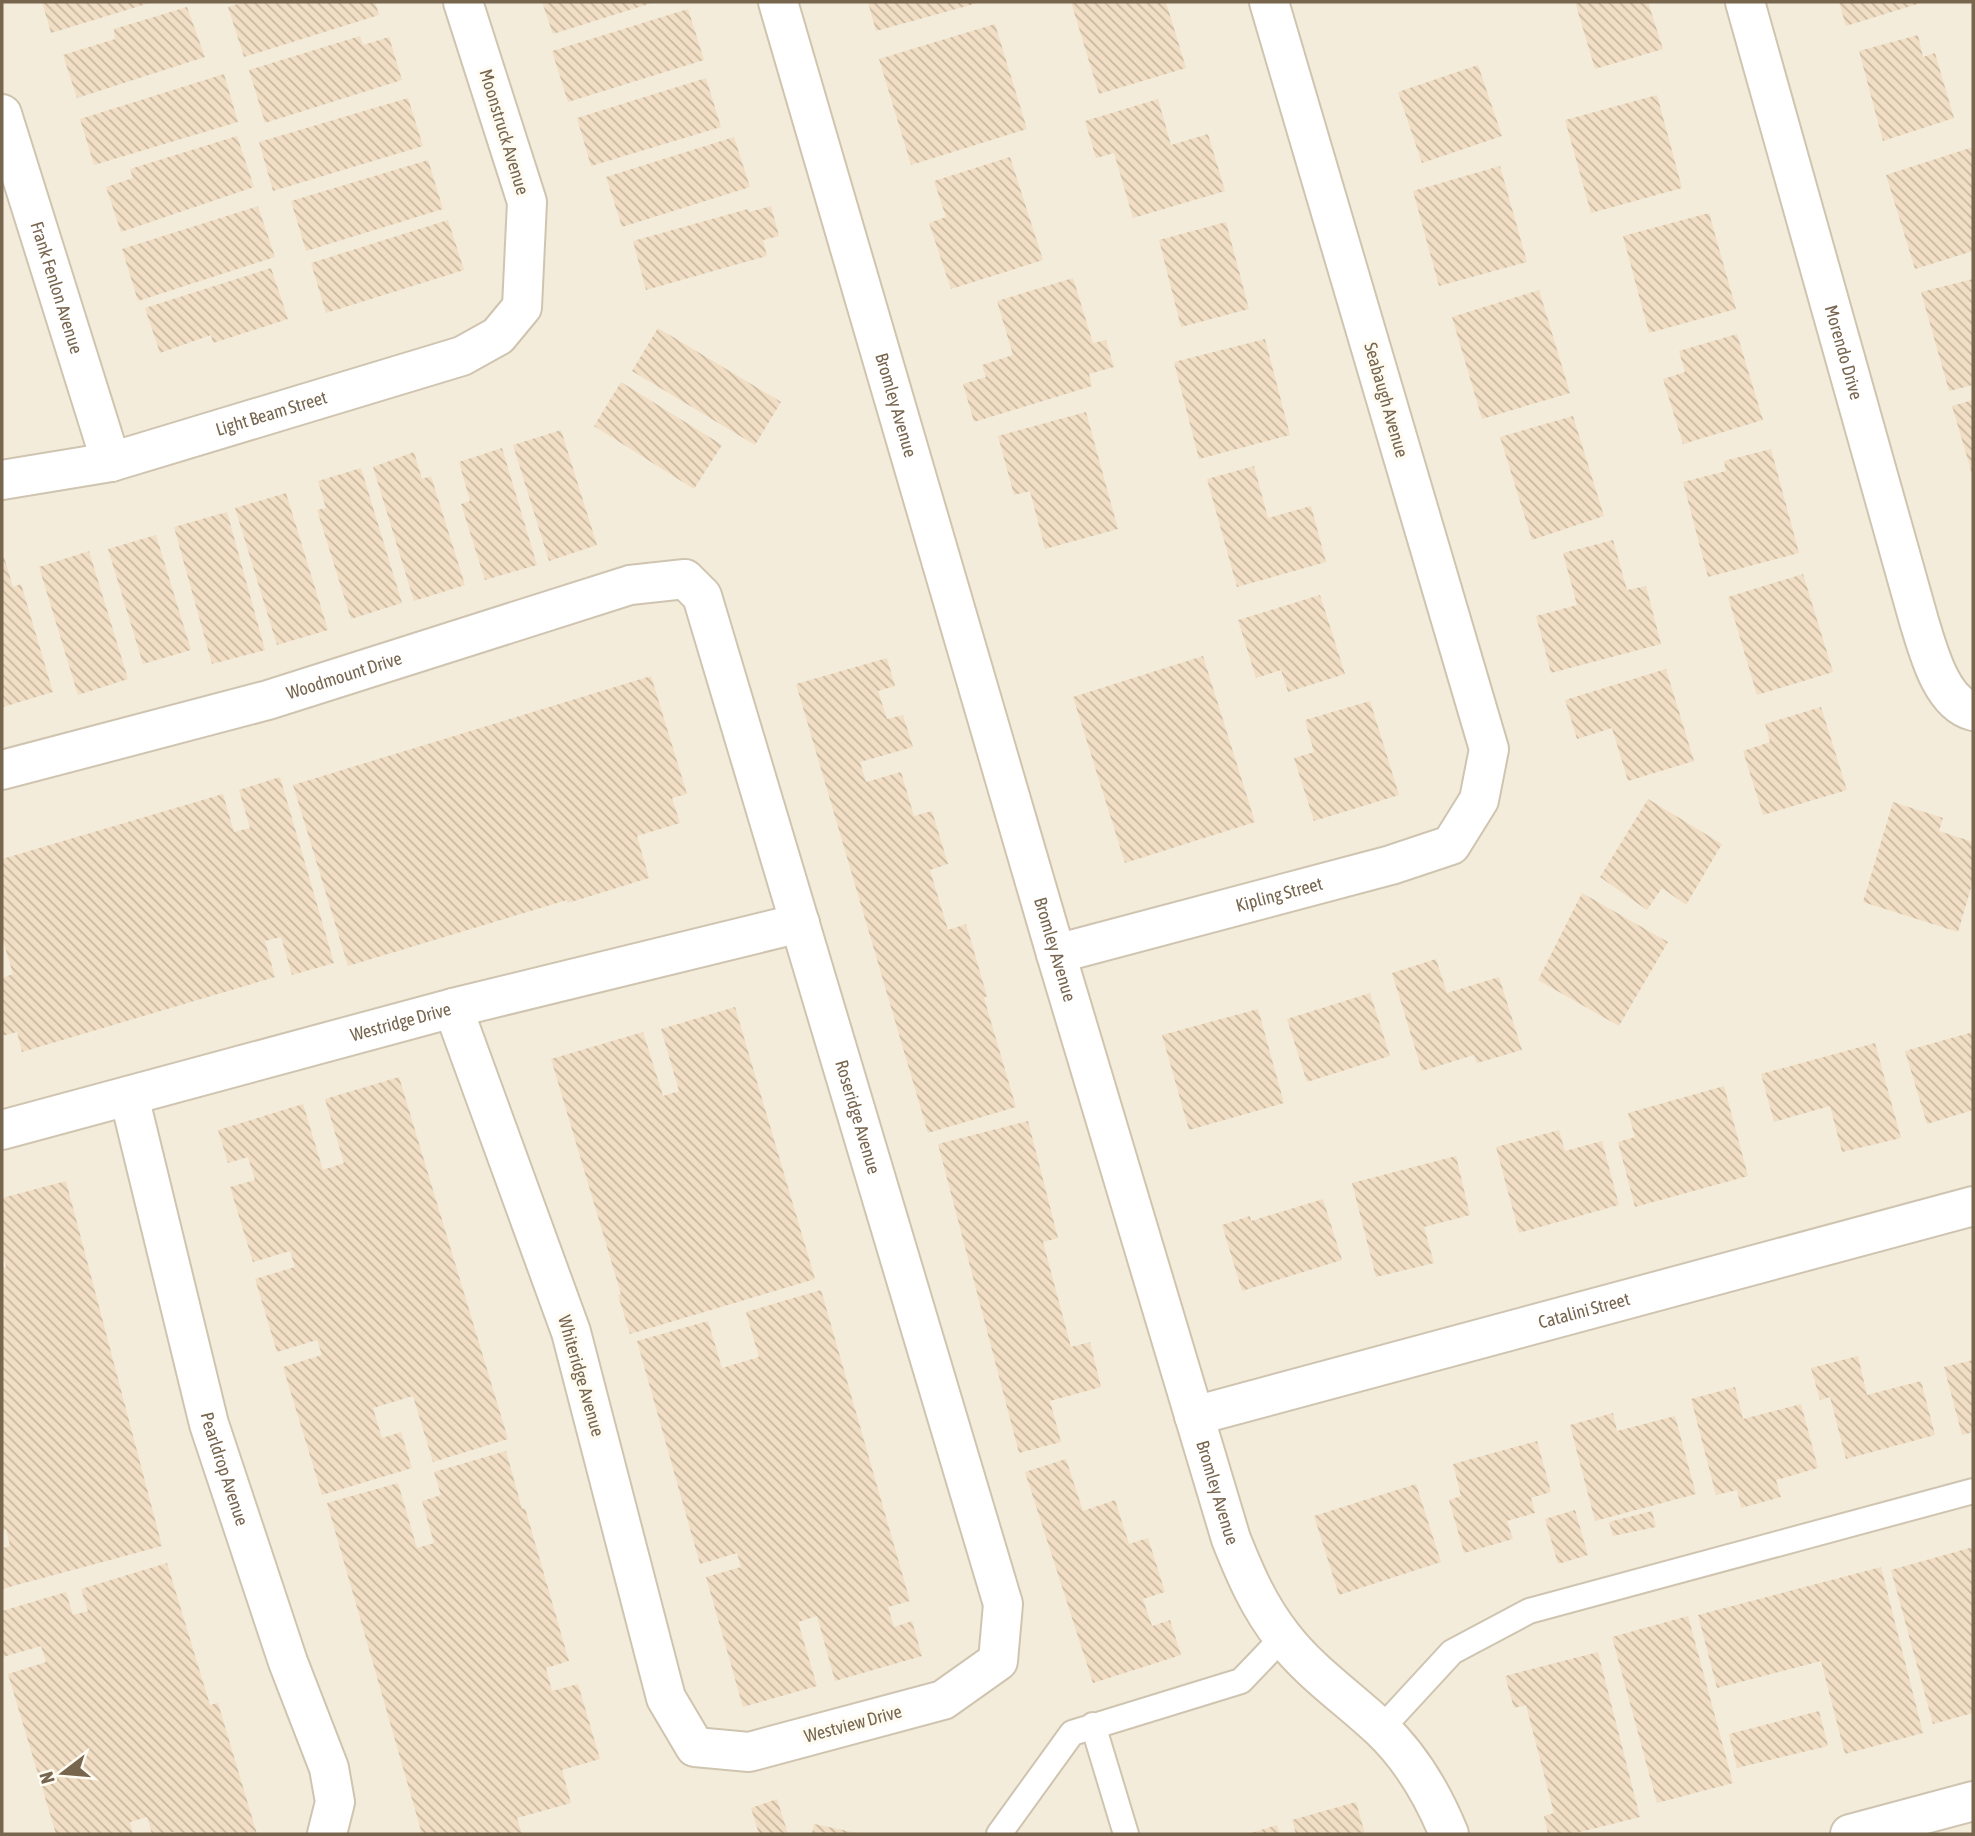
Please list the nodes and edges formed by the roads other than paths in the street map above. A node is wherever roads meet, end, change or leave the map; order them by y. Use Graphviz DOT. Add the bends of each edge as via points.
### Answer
graph roads {
  1 [pos="463,2"];
  2 [pos="778,2"];
  3 [pos="1269,2"];
  4 [pos="1745,2"];
  5 [pos="2,114"];
  6 [pos="522,307"];
  7 [pos="111,462"];
  8 [pos="2,480"];
  9 [pos="685,579"];
  10 [pos="1963,705"];
  11 [pos="2,770"];
  12 [pos="1479,800"];
  13 [pos="800,923"];
  14 [pos="1056,954"];
  15 [pos="453,1008"];
  16 [pos="129,1096"];
  17 [pos="2,1130"];
  18 [pos="1973,1206"];
  19 [pos="1195,1416"];
  20 [pos="1973,1491"];
  21 [pos="1283,1637"];
  22 [pos="999,1661"];
  23 [pos="1093,1726"];
  24 [pos="1381,1729"];
  25 [pos="695,1746"];
  26 [pos="1973,1801"];
  27 [pos="1930,1824"];
  28 [pos="327,1834"];
  29 [pos="999,1834"];
  30 [pos="1126,1834"];
  31 [pos="1449,1834"];
  32 [pos="1850,1834"];
  1 -- 6 [label="street, Moonstruck Avenue" via="527,202"];
  2 -- 14 [label="street, Bromley Avenue"];
  3 -- 12 [label="street, Seabaugh Avenue" via="1489,750"];
  4 -- 10 [label="street, Morendo Drive" via="1919,621 1932,661"];
  5 -- 7 [label="street, Frank Fenlon Avenue"];
  6 -- 7 [label="street, Light Beam Street" via="498,336 462,356"];
  7 -- 8 [label="street, Light Beam Street"];
  9 -- 11 [label="street, Woodmount Drive" via="630,585 268,700"];
  9 -- 13 [label="street, Roseridge Avenue" via="702,596"];
  12 -- 14 [label="street, Kipling Street" via="1451,845"];
  13 -- 15 [label="street, Westridge Drive"];
  13 -- 22 [label="street, Roseridge Avenue" via="1003,1604"];
  14 -- 19 [label="street, Bromley Avenue"];
  15 -- 16 [label="street, Westridge Drive"];
  15 -- 25 [label="street, Whiteridge Avenue" via="571,1332 666,1698"];
  16 -- 17 [label="street, Westridge Drive"];
  16 -- 28 [label="street, Pearldrop Avenue" via="209,1424 288,1662 329,1768 335,1802"];
  18 -- 19 [label="street, Catalini Street"];
  19 -- 21 [label="street, Bromley Avenue" via="1230,1539 1250,1588"];
  20 -- 24 [label="lane" via="1529,1611 1452,1651"];
  21 -- 23 [label="lane" via="1241,1681"];
  21 -- 24 [label="street, Bromley Avenue"];
  22 -- 25 [label="street, Westview Drive" via="943,1700 749,1752"];
  23 -- 29 [label="lane" via="1072,1732"];
  23 -- 30 [label="lane"];
  24 -- 31 [label="street, Bromley Avenue" via="1408,1758"];
  26 -- 27 [label="street"];
  27 -- 32 [label="street"];
}
